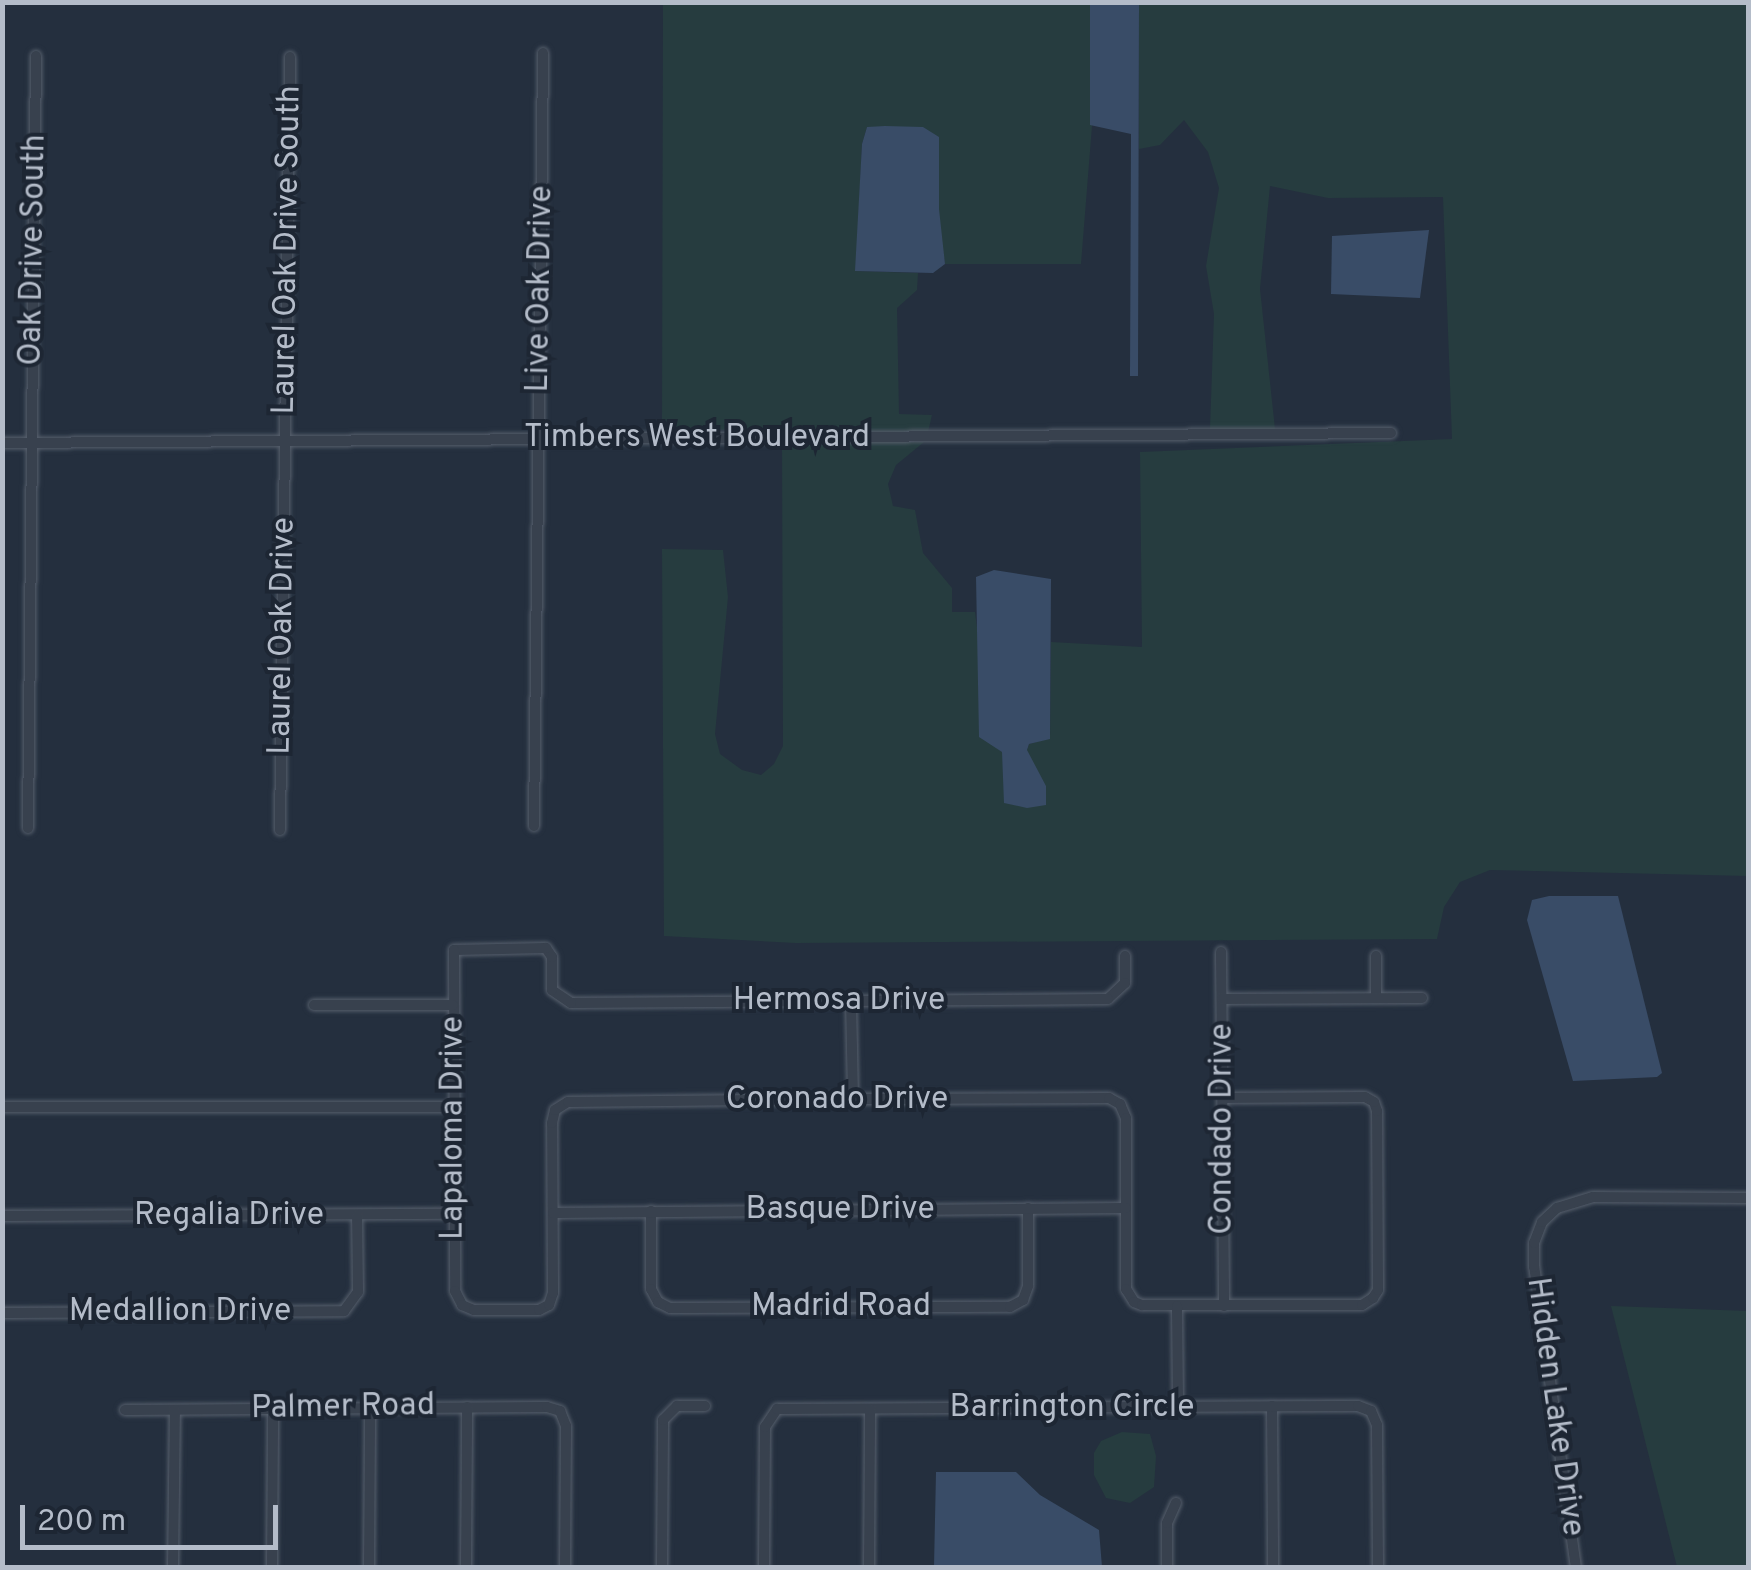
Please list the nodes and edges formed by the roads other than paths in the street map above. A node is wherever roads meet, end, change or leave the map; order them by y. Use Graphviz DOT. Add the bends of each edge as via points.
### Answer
graph roads {
  1 [pos="543,52"];
  2 [pos="36,56"];
  3 [pos="290,56"];
  4 [pos="1390,433"];
  5 [pos="539,439"];
  6 [pos="285,442"];
  7 [pos="2,443"];
  8 [pos="32,443"];
  9 [pos="534,826"];
  10 [pos="28,828"];
  11 [pos="280,830"];
  12 [pos="1221,952"];
  13 [pos="1125,956"];
  14 [pos="1376,956"];
  15 [pos="559,998"];
  16 [pos="1376,998"];
  17 [pos="1422,998"];
  18 [pos="1222,999"];
  19 [pos="852,1001"];
  20 [pos="314,1005"];
  21 [pos="453,1005"];
  22 [pos="1222,1098"];
  23 [pos="853,1099"];
  24 [pos="2,1106"];
  25 [pos="453,1107"];
  26 [pos="1748,1198"];
  27 [pos="1028,1208"];
  28 [pos="1126,1208"];
  29 [pos="651,1211"];
  30 [pos="553,1213"];
  31 [pos="455,1214"];
  32 [pos="357,1215"];
  33 [pos="2,1216"];
  34 [pos="1177,1306"];
  35 [pos="1224,1306"];
  36 [pos="2,1313"];
  37 [pos="705,1406"];
  38 [pos="1272,1406"];
  39 [pos="467,1407"];
  40 [pos="1178,1407"];
  41 [pos="370,1408"];
  42 [pos="273,1409"];
  43 [pos="870,1409"];
  44 [pos="125,1410"];
  45 [pos="175,1410"];
  46 [pos="1176,1503"];
  47 [pos="174,1568"];
  48 [pos="272,1568"];
  49 [pos="369,1568"];
  50 [pos="466,1568"];
  51 [pos="564,1568"];
  52 [pos="662,1568"];
  53 [pos="764,1568"];
  54 [pos="869,1568"];
  55 [pos="1167,1568"];
  56 [pos="1273,1568"];
  57 [pos="1378,1568"];
  58 [pos="1576,1568"];
  1 -- 5 [label="street, Live Oak Drive"];
  2 -- 8 [label="street, Oak Drive South"];
  3 -- 6 [label="street, Laurel Oak Drive South"];
  4 -- 5 [label="street, Timbers West Boulevard"];
  5 -- 6 [label="street, Timbers West Boulevard"];
  5 -- 9 [label="street, Live Oak Drive"];
  6 -- 8 [label="street, Timbers West Boulevard"];
  6 -- 11 [label="street, Laurel Oak Drive"];
  7 -- 8 [label="street, Timbers West Boulevard"];
  8 -- 10 [label="street, Oak Drive South"];
  12 -- 18 [label="street, Condado Drive"];
  13 -- 19 [label="street, Hermosa Drive" via="1125,984 1108,999"];
  14 -- 16 [label="street"];
  15 -- 19 [label="street, Hermosa Drive"];
  15 -- 21 [label="street, Lapaloma Drive" via="546,948 454,950"];
  16 -- 17 [label="street"];
  16 -- 18 [label="street"];
  18 -- 22 [label="street, Condado Drive"];
  19 -- 23 [label="street"];
  20 -- 21 [label="street"];
  21 -- 25 [label="street, Lapaloma Drive"];
  22 -- 35 [label="street, Condado Drive"];
  22 -- 35 [label="street" via="1365,1096 1378,1111 1373,1298 1362,1305"];
  23 -- 28 [label="street, Coronado Drive" via="1109,1098 1126,1118"];
  23 -- 30 [label="street, Coronado Drive" via="568,1102 555,1110"];
  24 -- 25 [label="street"];
  25 -- 31 [label="street, Lapaloma Drive"];
  26 -- 58 [label="street, Hidden Lake Drive" via="1593,1197 1557,1208 1542,1222 1534,1268"];
  27 -- 28 [label="street, Basque Drive"];
  27 -- 29 [label="street, Basque Drive"];
  27 -- 29 [label="street, Madrid Road" via="1028,1286 1010,1307 670,1308 651,1289"];
  28 -- 34 [label="street" via="1126,1290 1134,1302"];
  29 -- 30 [label="street, Basque Drive"];
  30 -- 31 [label="street, Lapaloma Drive" via="554,1293 539,1310 462,1305"];
  31 -- 32 [label="street, Regalia Drive"];
  32 -- 33 [label="street, Regalia Drive"];
  32 -- 36 [label="street, Medallion Drive" via="358,1292 344,1311"];
  34 -- 35 [label="street"];
  34 -- 40 [label="street"];
  37 -- 52 [label="street" via="677,1406 662,1420"];
  38 -- 40 [label="street, Barrington Circle"];
  38 -- 56 [label="street"];
  38 -- 57 [label="street, Barrington Circle" via="1371,1410 1377,1425"];
  39 -- 41 [label="street, Palmer Road"];
  39 -- 50 [label="street"];
  39 -- 51 [label="street, Palmer Road" via="560,1412 566,1426"];
  40 -- 43 [label="street, Barrington Circle"];
  41 -- 42 [label="street, Palmer Road"];
  41 -- 49 [label="street"];
  42 -- 45 [label="street, Palmer Road"];
  42 -- 48 [label="street"];
  43 -- 53 [label="street, Barrington Circle" via="778,1409 769,1417"];
  43 -- 54 [label="street"];
  44 -- 45 [label="street, Palmer Road"];
  45 -- 47 [label="street"];
  46 -- 55 [label="street" via="1167,1523"];
}
